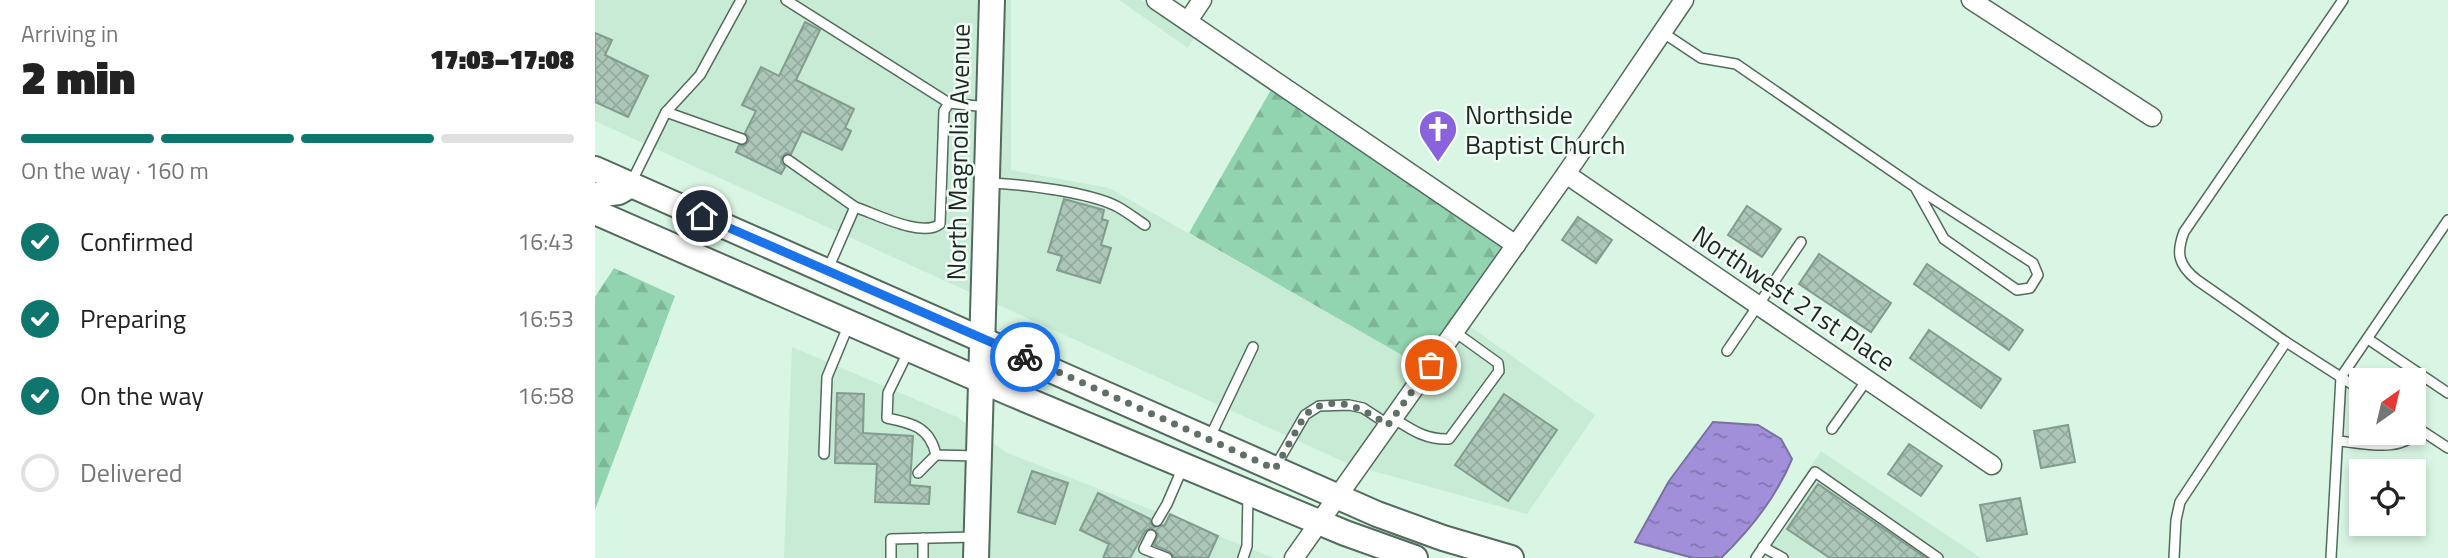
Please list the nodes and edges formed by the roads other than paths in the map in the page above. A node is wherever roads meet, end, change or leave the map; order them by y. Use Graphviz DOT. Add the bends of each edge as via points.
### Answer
graph roads {
  1 [pos="741,0"];
  2 [pos="786,0"];
  3 [pos="992,0"];
  4 [pos="1156,0"];
  5 [pos="1202,0"];
  6 [pos="1684,0"];
  7 [pos="1971,0"];
  8 [pos="2343,0"];
  9 [pos="1188,21"];
  10 [pos="1662,32"];
  11 [pos="949,103"];
  12 [pos="989,108"];
  13 [pos="666,112"];
  14 [pos="2152,117"];
  15 [pos="742,139"];
  16 [pos="788,160"];
  17 [pos="595,169"];
  18 [pos="1566,174"];
  19 [pos="987,183"];
  20 [pos="631,185"];
  21 [pos="1915,187"];
  22 [pos="595,195"];
  23 [pos="855,206"];
  24 [pos="595,212"];
  25 [pos="2448,220"];
  26 [pos="1145,225"];
  27 [pos="1801,243"];
  28 [pos="1516,245"];
  29 [pos="827,270"];
  30 [pos="1758,305"];
  31 [pos="849,323"];
  32 [pos="1455,332"];
  33 [pos="983,339"];
  34 [pos="2368,339"];
  35 [pos="2286,342"];
  36 [pos="1253,347"];
  37 [pos="909,349"];
  38 [pos="1727,351"];
  39 [pos="2341,377"];
  40 [pos="981,380"];
  41 [pos="1867,380"];
  42 [pos="2349,382"];
  43 [pos="2448,393"];
  44 [pos="1391,422"];
  45 [pos="1832,429"];
  46 [pos="2426,434"];
  47 [pos="1209,439"];
  48 [pos="2338,441"];
  49 [pos="2349,442"];
  50 [pos="2448,448"];
  51 [pos="824,454"];
  52 [pos="936,455"];
  53 [pos="979,456"];
  54 [pos="1183,465"];
  55 [pos="1992,465"];
  56 [pos="1275,469"];
  57 [pos="918,472"];
  58 [pos="1248,492"];
  59 [pos="1338,497"];
  60 [pos="1157,521"];
  61 [pos="1319,522"];
  62 [pos="1151,535"];
  63 [pos="923,538"];
  64 [pos="976,547"];
  65 [pos="1763,547"];
  66 [pos="891,558"];
  67 [pos="923,558"];
  68 [pos="1167,558"];
  69 [pos="1243,558"];
  70 [pos="1294,558"];
  71 [pos="1415,558"];
  72 [pos="1511,558"];
  73 [pos="1756,558"];
  74 [pos="1783,558"];
  75 [pos="1938,558"];
  76 [pos="2173,558"];
  77 [pos="2331,558"];
  1 -- 13 [label="lane" via="700,75"];
  2 -- 11 [label="lane"];
  3 -- 12 [label="main road, North Magnolia Avenue"];
  4 -- 9 [label="street"];
  5 -- 9 [label="street"];
  6 -- 10 [label="street"];
  7 -- 14 [label="street"];
  8 -- 35 [label="lane" via="2184,232 2178,254 2185,271"];
  9 -- 28 [label="street"];
  10 -- 18 [label="street"];
  10 -- 21 [label="lane" via="1701,58 1736,64"];
  11 -- 12 [label="lane"];
  11 -- 23 [label="lane" via="944,111 940,224 922,230"];
  12 -- 19 [label="main road, North Magnolia Avenue"];
  13 -- 15 [label="lane"];
  13 -- 20 [label="lane"];
  16 -- 23 [label="lane"];
  17 -- 20 [label="main road"];
  18 -- 28 [label="street"];
  18 -- 30 [label="street, Northwest 21st Place"];
  19 -- 26 [label="lane" via="1018,184 1103,200"];
  19 -- 33 [label="main road, North Magnolia Avenue"];
  20 -- 22 [label="main road" via="619,192"];
  20 -- 29 [label="main road"];
  21 -- 21 [label="lane" via="2033,263 2038,275 2030,288 2017,290 1944,239"];
  23 -- 29 [label="lane"];
  24 -- 31 [label="main road"];
  25 -- 34 [label="lane"];
  27 -- 30 [label="lane"];
  28 -- 32 [label="street"];
  29 -- 33 [label="main road"];
  30 -- 38 [label="lane"];
  30 -- 41 [label="street, Northwest 21st Place"];
  31 -- 37 [label="main road"];
  31 -- 51 [label="lane" via="827,377"];
  32 -- 44 [label="street"];
  32 -- 44 [label="lane" via="1498,363 1499,371 1449,439 1433,440"];
  33 -- 40 [label="main road, North Magnolia Avenue"];
  33 -- 47 [label="main road"];
  34 -- 39 [label="lane"];
  34 -- 43 [label="lane"];
  35 -- 39 [label="lane"];
  35 -- 76 [label="lane" via="2180,502"];
  36 -- 47 [label="lane"];
  37 -- 40 [label="main road"];
  37 -- 52 [label="lane" via="888,393 887,418 914,424 933,441"];
  39 -- 42 [label="lane"];
  39 -- 48 [label="lane"];
  40 -- 53 [label="main road, North Magnolia Avenue"];
  40 -- 54 [label="main road"];
  41 -- 45 [label="lane"];
  41 -- 55 [label="street, Northwest 21st Place"];
  44 -- 56 [label="lane" via="1363,408 1319,406 1305,415"];
  44 -- 59 [label="street"];
  46 -- 50 [label="lane"];
  47 -- 56 [label="main road"];
  48 -- 49 [label="lane"];
  48 -- 77 [label="lane"];
  52 -- 53 [label="lane"];
  52 -- 57 [label="lane"];
  53 -- 64 [label="main road, North Magnolia Avenue"];
  54 -- 58 [label="main road"];
  54 -- 60 [label="lane"];
  56 -- 59 [label="main road"];
  58 -- 61 [label="main road"];
  58 -- 69 [label="lane"];
  59 -- 61 [label="street"];
  59 -- 72 [label="main road" via="1443,538"];
  61 -- 70 [label="street"];
  61 -- 71 [label="main road"];
  62 -- 68 [label="lane" via="1144,549"];
  63 -- 64 [label="lane"];
  63 -- 66 [label="lane" via="891,539"];
  63 -- 67 [label="lane"];
  65 -- 73 [label="lane"];
  65 -- 74 [label="lane"];
  65 -- 75 [label="lane" via="1815,472"];
}
